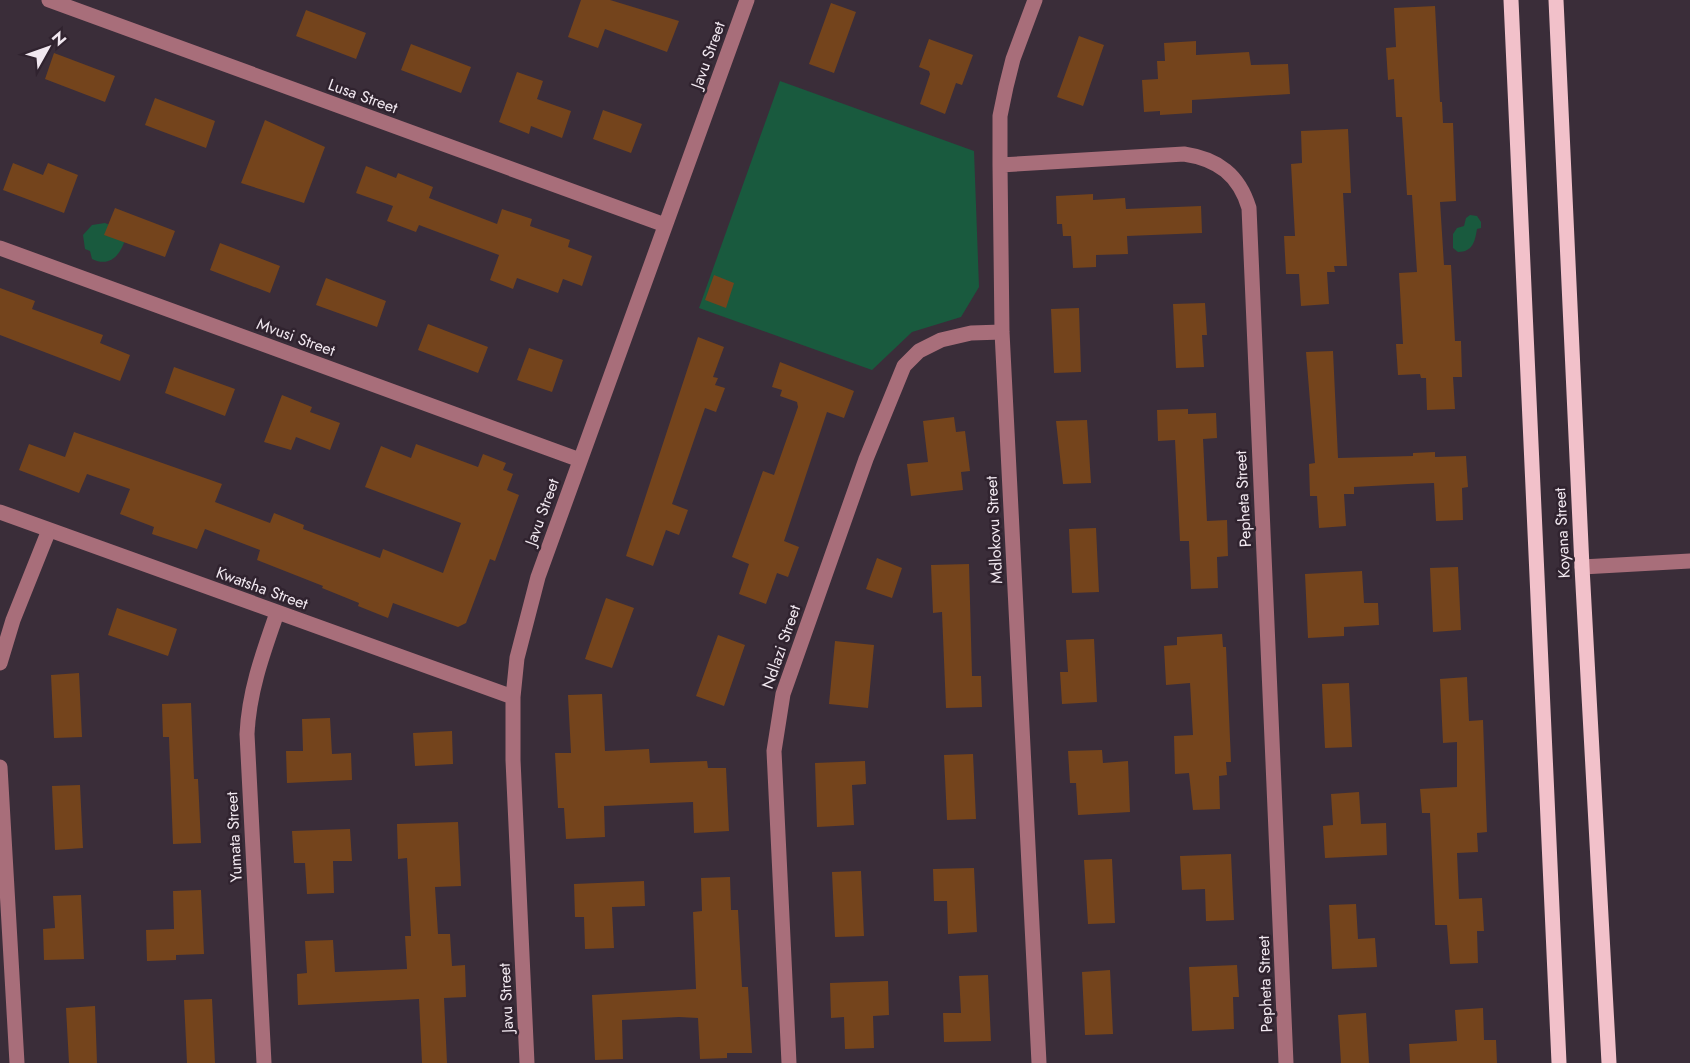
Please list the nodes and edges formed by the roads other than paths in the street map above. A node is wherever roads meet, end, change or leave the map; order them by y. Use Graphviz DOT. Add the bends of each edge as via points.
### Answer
graph roads {
  1 [pos="49,0"];
  2 [pos="747,0"];
  3 [pos="1035,0"];
  4 [pos="1511,0"];
  5 [pos="1556,0"];
  6 [pos="1000,165"];
  7 [pos="665,225"];
  8 [pos="0,248"];
  9 [pos="1002,332"];
  10 [pos="580,460"];
  11 [pos="0,512"];
  12 [pos="49,530"];
  13 [pos="1690,561"];
  14 [pos="1582,567"];
  15 [pos="277,613"];
  16 [pos="0,663"];
  17 [pos="513,697"];
  18 [pos="0,767"];
  19 [pos="17,1063"];
  20 [pos="264,1063"];
  21 [pos="527,1063"];
  22 [pos="789,1063"];
  23 [pos="1039,1063"];
  24 [pos="1286,1063"];
  25 [pos="1559,1063"];
  26 [pos="1610,1063"];
  1 -- 7 [label="street, Lusa Street"];
  2 -- 7 [label="street, Javu Street"];
  3 -- 6 [label="street, Mdlokovu Street" via="1006,87 1000,116"];
  4 -- 25 [label="main road, Koyana Street"];
  5 -- 14 [label="main road, Koyana Street"];
  6 -- 9 [label="street, Mdlokovu Street"];
  6 -- 24 [label="street, Pepheta Street" via="1184,153 1216,163 1244,191 1249,208"];
  7 -- 10 [label="street, Javu Street"];
  8 -- 10 [label="street, Mvusi Street"];
  9 -- 22 [label="street, Ndlazi Street" via="970,333 941,340 919,351 904,366 866,459 783,694 774,751"];
  9 -- 23 [label="street, Mdlokovu Street"];
  10 -- 17 [label="street, Javu Street" via="538,577 517,658"];
  11 -- 12 [label="street, Kwatsha Street"];
  12 -- 15 [label="street, Kwatsha Street"];
  12 -- 16 [label="street"];
  13 -- 14 [label="street"];
  14 -- 26 [label="main road, Koyana Street"];
  15 -- 17 [label="street, Kwatsha Street"];
  15 -- 20 [label="street, Yumata Street" via="248,704 247,734"];
  17 -- 21 [label="street, Javu Street"];
  18 -- 19 [label="street"];
}
